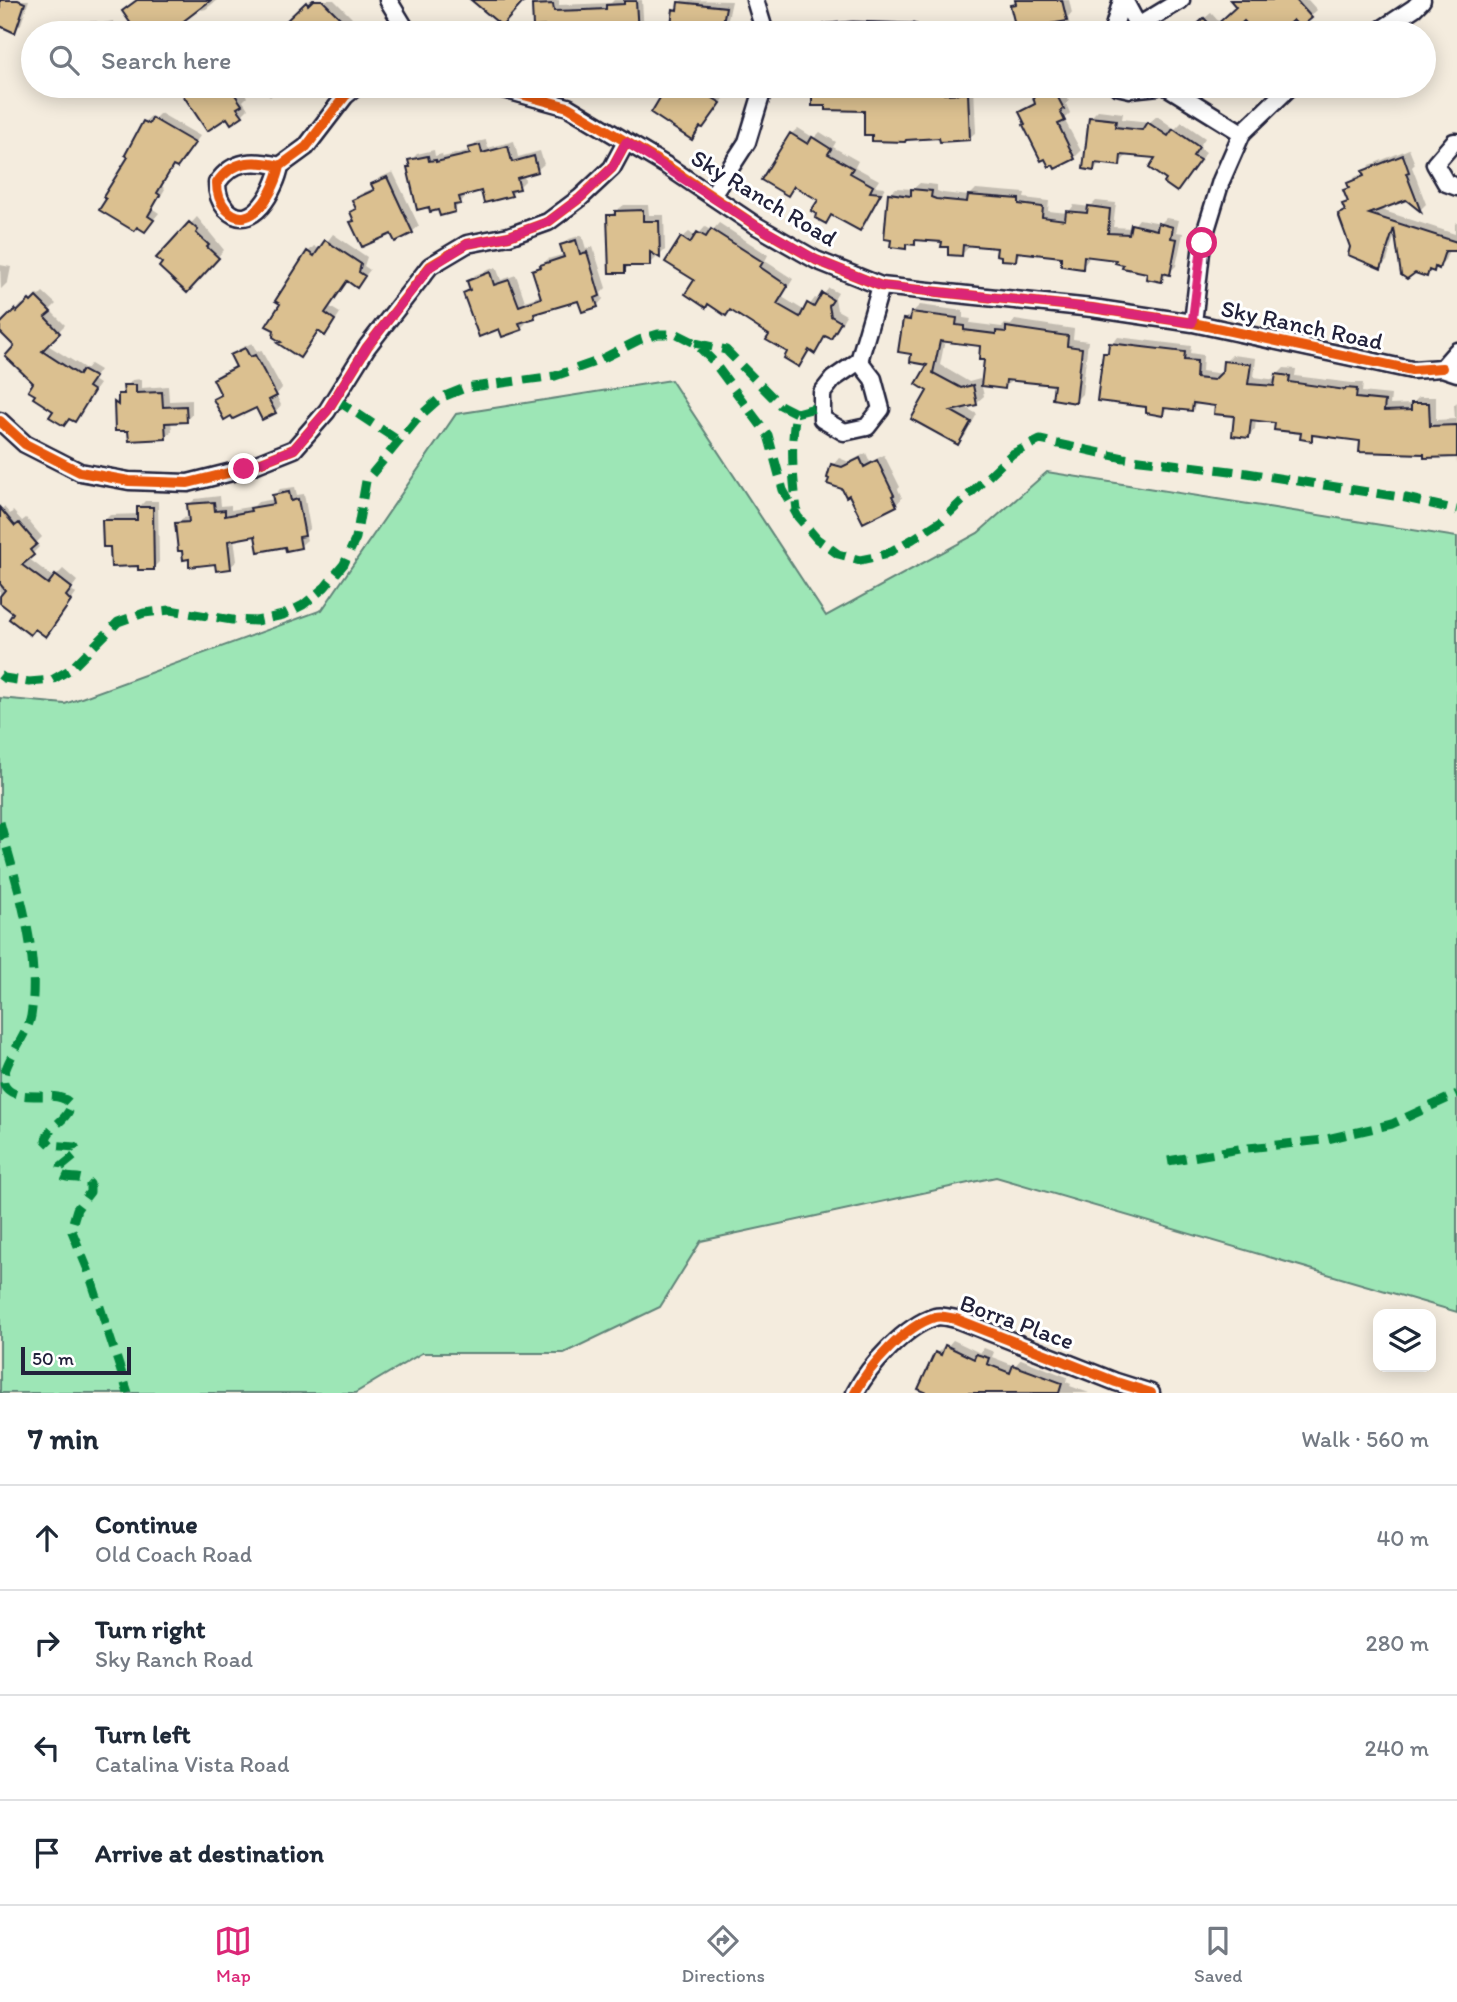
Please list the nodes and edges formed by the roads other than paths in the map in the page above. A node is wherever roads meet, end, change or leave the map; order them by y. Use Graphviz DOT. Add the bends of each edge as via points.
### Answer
graph roads {
  1 [pos="388,0"];
  2 [pos="755,0"];
  3 [pos="1123,0"];
  4 [pos="1181,0"];
  5 [pos="1422,0"];
  6 [pos="401,21"];
  7 [pos="761,21"];
  8 [pos="1116,21"];
  9 [pos="1134,21"];
  10 [pos="1151,21"];
  11 [pos="1394,21"];
  12 [pos="343,98"];
  13 [pos="535,98"];
  14 [pos="760,98"];
  15 [pos="1185,98"];
  16 [pos="1278,98"];
  17 [pos="1242,133"];
  18 [pos="626,142"];
  19 [pos="1457,142"];
  20 [pos="280,166"];
  21 [pos="1457,187"];
  22 [pos="712,196"];
  23 [pos="881,286"];
  24 [pos="1192,323"];
  25 [pos="1457,351"];
  26 [pos="859,361"];
  27 [pos="1449,371"];
  28 [pos="0,421"];
  29 [pos="855,1393"];
  30 [pos="1151,1393"];
  1 -- 6 [label="street"];
  2 -- 7 [label="street"];
  3 -- 8 [label="street"];
  3 -- 9 [label="street"];
  4 -- 10 [label="street"];
  5 -- 11 [label="street"];
  12 -- 20 [label="street" via="306,147"];
  13 -- 18 [label="street, Sky Ranch Road" via="568,107"];
  14 -- 22 [label="street" via="747,142"];
  15 -- 17 [label="street"];
  16 -- 17 [label="street"];
  17 -- 24 [label="street" via="1202,243"];
  18 -- 22 [label="street, Sky Ranch Road"];
  18 -- 28 [label="street" via="612,168 548,222 467,244 430,267 367,347 327,411 294,449 244,469 188,483 129,481 80,471 25,444"];
  19 -- 21 [label="street" via="1435,164 1446,183"];
  22 -- 23 [label="street, Sky Ranch Road" via="816,260"];
  23 -- 24 [label="street, Sky Ranch Road"];
  23 -- 26 [label="street"];
  24 -- 27 [label="street, Sky Ranch Road" via="1412,370"];
  25 -- 27 [label="street, Sky Ranch Road"];
  26 -- 26 [label="street" via="873,379 881,409 867,427 844,432 822,419 822,393"];
  29 -- 30 [label="street, Borra Place" via="865,1374 889,1349 914,1327 937,1316"];
}
